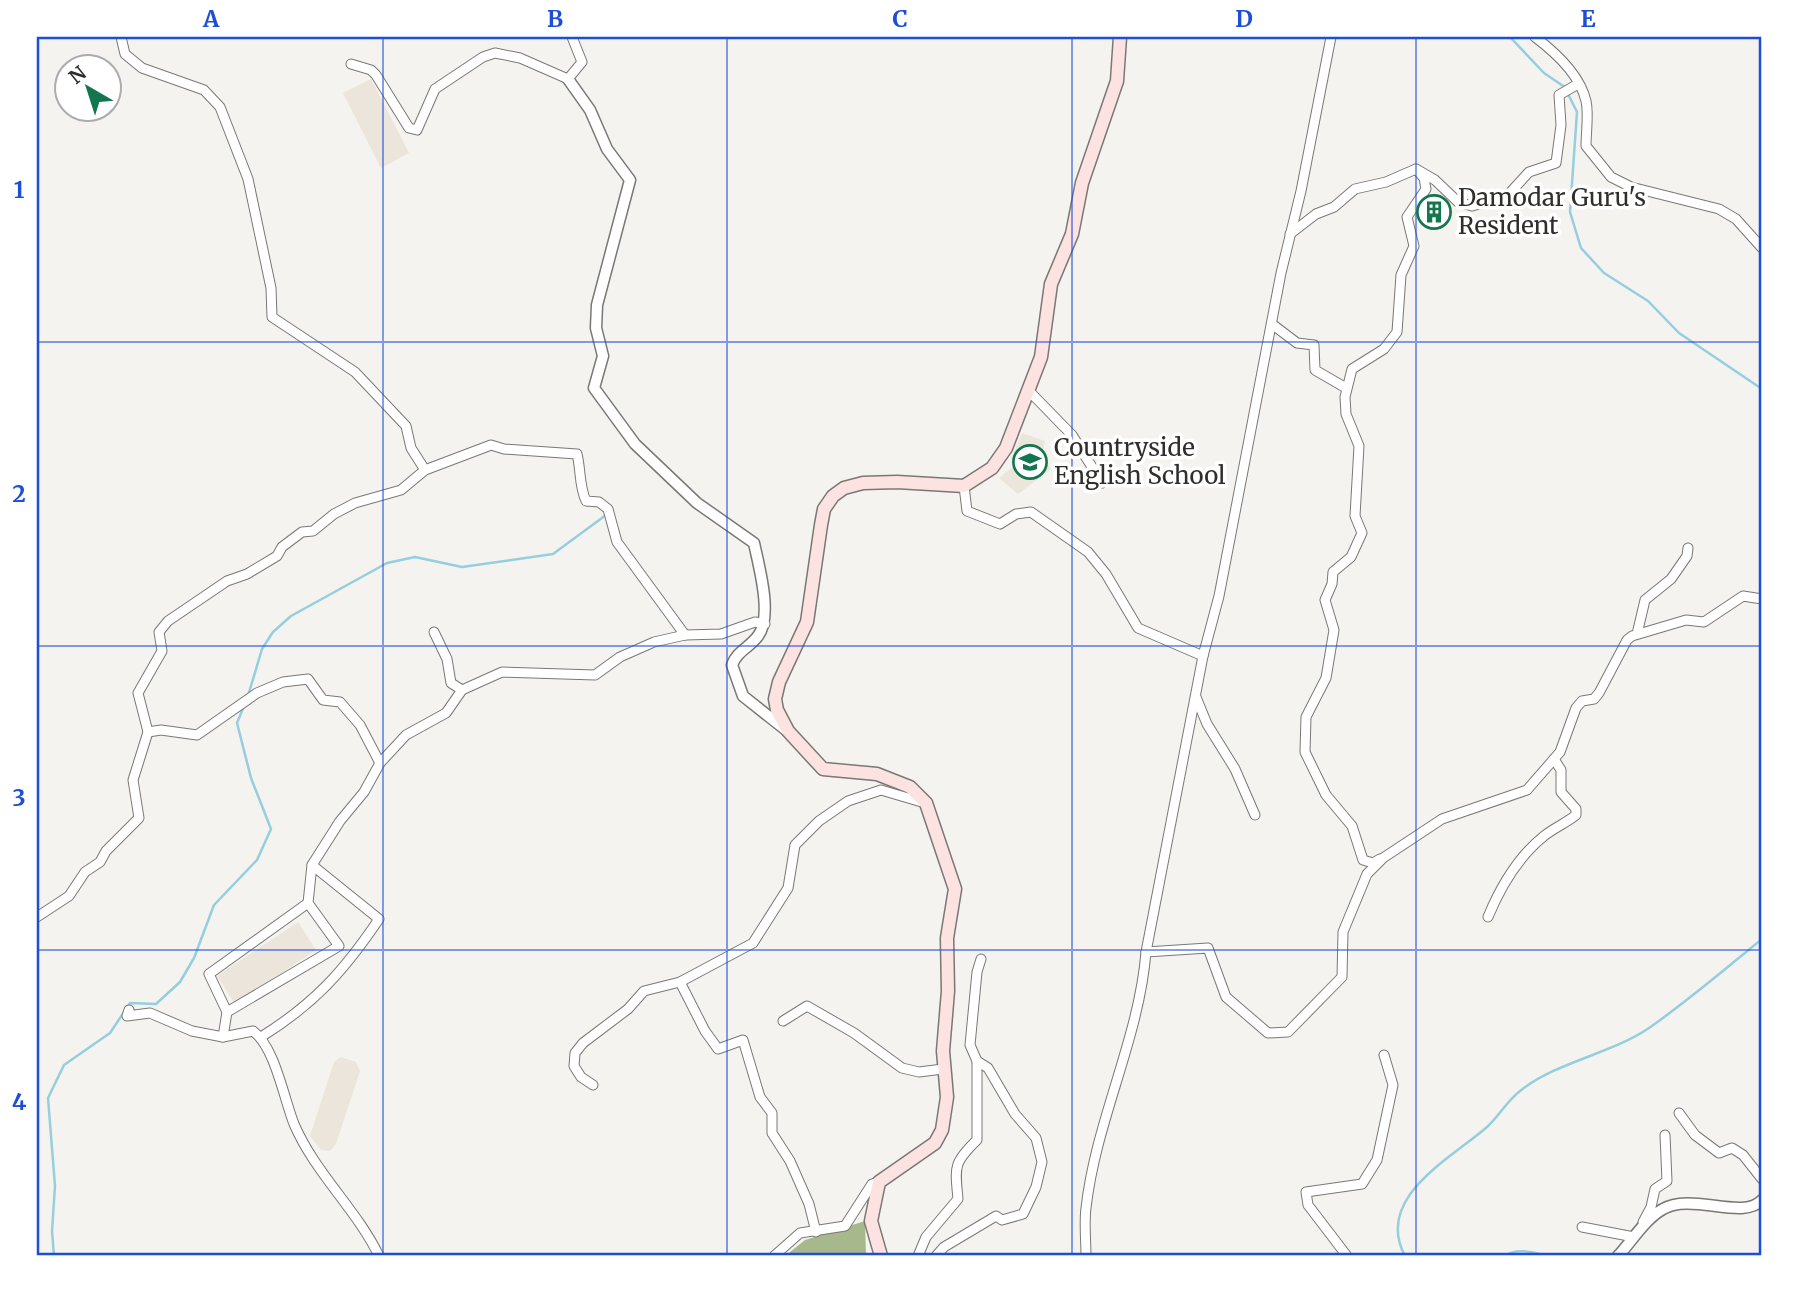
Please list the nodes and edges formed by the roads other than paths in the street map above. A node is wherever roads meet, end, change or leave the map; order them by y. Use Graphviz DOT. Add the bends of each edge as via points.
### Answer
graph roads {
  1 [pos="121,37"];
  2 [pos="572,37"];
  3 [pos="1120,37"];
  4 [pos="1331,37"];
  5 [pos="1535,37"];
  6 [pos="351,65"];
  7 [pos="568,79"];
  8 [pos="1578,84"];
  9 [pos="1416,169"];
  10 [pos="1290,234"];
  11 [pos="1762,248"];
  12 [pos="1272,324"];
  13 [pos="1346,388"];
  14 [pos="1030,392"];
  15 [pos="425,470"];
  16 [pos="1102,483"];
  17 [pos="964,486"];
  18 [pos="1688,548"];
  19 [pos="1762,599"];
  20 [pos="765,624"];
  21 [pos="434,632"];
  22 [pos="685,635"];
  23 [pos="1637,635"];
  24 [pos="1203,656"];
  25 [pos="462,690"];
  26 [pos="1195,695"];
  27 [pos="788,731"];
  28 [pos="148,732"];
  29 [pos="1554,759"];
  30 [pos="380,763"];
  31 [pos="926,803"];
  32 [pos="1255,816"];
  33 [pos="1383,858"];
  34 [pos="312,864"];
  35 [pos="309,903"];
  36 [pos="37,917"];
  37 [pos="1488,917"];
  38 [pos="1146,952"];
  39 [pos="981,959"];
  40 [pos="680,982"];
  41 [pos="129,1010"];
  42 [pos="227,1012"];
  43 [pos="783,1021"];
  44 [pos="223,1037"];
  45 [pos="261,1037"];
  46 [pos="1384,1055"];
  47 [pos="977,1061"];
  48 [pos="943,1069"];
  49 [pos="593,1085"];
  50 [pos="1679,1113"];
  51 [pos="1665,1135"];
  52 [pos="1762,1179"];
  53 [pos="879,1182"];
  54 [pos="1762,1200"];
  55 [pos="1582,1227"];
  56 [pos="816,1231"];
  57 [pos="1633,1239"];
  58 [pos="379,1256"];
  59 [pos="774,1256"];
  60 [pos="881,1256"];
  61 [pos="918,1256"];
  62 [pos="936,1256"];
  63 [pos="1086,1256"];
  64 [pos="1347,1256"];
  65 [pos="1618,1256"];
  1 -- 15 [label="street" via="125,54 142,68 204,90 220,107 248,178 271,288 272,317 355,372 406,426 411,448"];
  2 -- 7 [label="street" via="582,62"];
  3 -- 14 [label="main road" via="1117,81 1082,183 1072,234 1051,284 1048,320"];
  4 -- 10 [label="street"];
  5 -- 8 [label="street" via="1554,51"];
  6 -- 7 [label="street" via="376,75 410,128 417,130 435,89 483,57 495,53 520,58"];
  7 -- 20 [label="street" via="630,180 597,305 603,365 594,388 635,444 698,503 754,543"];
  8 -- 9 [label="street" via="1559,95 1556,163 1529,172 1507,196 1472,206 1458,201"];
  8 -- 11 [label="street" via="1586,102 1586,146 1611,177 1631,187 1719,209 1736,219"];
  9 -- 10 [label="street" via="1355,189"];
  9 -- 13 [label="street" via="1426,190 1407,217 1415,246 1401,275 1397,332 1384,349 1352,369"];
  10 -- 12 [label="street"];
  12 -- 13 [label="street" via="1297,343 1314,345 1314,370"];
  12 -- 24 [label="street"];
  13 -- 33 [label="street" via="1346,414 1359,446 1355,516 1362,533 1351,557 1333,572 1325,600 1334,630 1326,678 1310,705 1304,740 1318,781 1352,827 1363,860 1373,863"];
  14 -- 16 [label="street" via="1072,435"];
  14 -- 17 [label="main road" via="1006,448 992,468"];
  15 -- 22 [label="street" via="491,445 577,454 586,501 599,502 608,509 617,542"];
  15 -- 28 [label="street" via="401,490 334,514 282,547 277,556 227,581 168,621 159,632 162,651 138,693"];
  17 -- 24 [label="street" via="967,512 1000,524 1016,514 1031,512 1088,552 1138,628"];
  17 -- 27 [label="main road" via="863,483 833,496 822,517 807,622 783,670 775,699"];
  18 -- 23 [label="street" via="1671,579 1645,600"];
  19 -- 23 [label="street" via="1743,596 1704,622 1686,620"];
  20 -- 22 [label="street" via="755,622 721,634"];
  20 -- 27 [label="street" via="732,665 743,696"];
  21 -- 25 [label="street" via="451,683"];
  22 -- 25 [label="street" via="620,657 595,675 502,671"];
  23 -- 29 [label="street" via="1626,640 1594,699 1582,701 1576,708"];
  24 -- 26 [label="street"];
  25 -- 30 [label="street" via="446,713 406,735"];
  26 -- 32 [label="street"];
  26 -- 38 [label="street"];
  27 -- 31 [label="main road" via="823,769 890,778 910,787"];
  28 -- 30 [label="street" via="197,735 257,693 283,682 308,679 323,699 340,702 360,724"];
  28 -- 36 [label="street" via="133,780 139,818 100,862 85,872 69,896"];
  29 -- 33 [label="street" via="1527,790 1442,818"];
  29 -- 37 [label="street" via="1561,770 1562,792 1576,815 1544,835 1519,862"];
  30 -- 34 [label="street"];
  31 -- 40 [label="street" via="881,790 848,801 818,821 795,845 788,888 753,943"];
  31 -- 48 [label="main road" via="955,889 947,938"];
  33 -- 38 [label="street" via="1367,874 1351,908 1343,932 1342,977 1288,1032 1268,1033 1226,997 1208,948"];
  34 -- 35 [label="street"];
  34 -- 45 [label="street" via="379,919 346,968 294,1016"];
  35 -- 42 [label="street" via="209,974"];
  35 -- 42 [label="street" via="339,946"];
  38 -- 63 [label="street" via="1143,990 1086,1208"];
  39 -- 47 [label="street" via="970,1045"];
  40 -- 49 [label="street" via="644,991 578,1048 574,1066"];
  40 -- 56 [label="street" via="718,1049 743,1040 760,1097 772,1113 772,1133 790,1161"];
  41 -- 44 [label="street" via="127,1016 150,1013 192,1031"];
  42 -- 44 [label="street"];
  43 -- 48 [label="street" via="807,1006 854,1032 902,1068 919,1072"];
  44 -- 45 [label="street" via="253,1031"];
  45 -- 58 [label="street" via="295,1125"];
  46 -- 64 [label="street" via="1393,1084 1377,1160 1362,1184 1306,1192 1308,1205"];
  47 -- 61 [label="street" via="977,1140 955,1166 958,1199 926,1237"];
  47 -- 62 [label="street" via="988,1068 1015,1114 1036,1138 1042,1162 1023,1214 1002,1220 996,1216"];
  48 -- 53 [label="main road" via="947,1097 935,1143"];
  50 -- 52 [label="street" via="1695,1135 1719,1153 1732,1148"];
  51 -- 57 [label="street" via="1667,1181 1655,1189 1651,1207"];
  53 -- 56 [label="street" via="872,1184 845,1226"];
  53 -- 60 [label="main road" via="872,1221"];
  54 -- 57 [label="street" via="1745,1209 1696,1202 1664,1208"];
  55 -- 57 [label="street"];
  56 -- 59 [label="street" via="800,1233"];
  57 -- 65 [label="street"];
}
